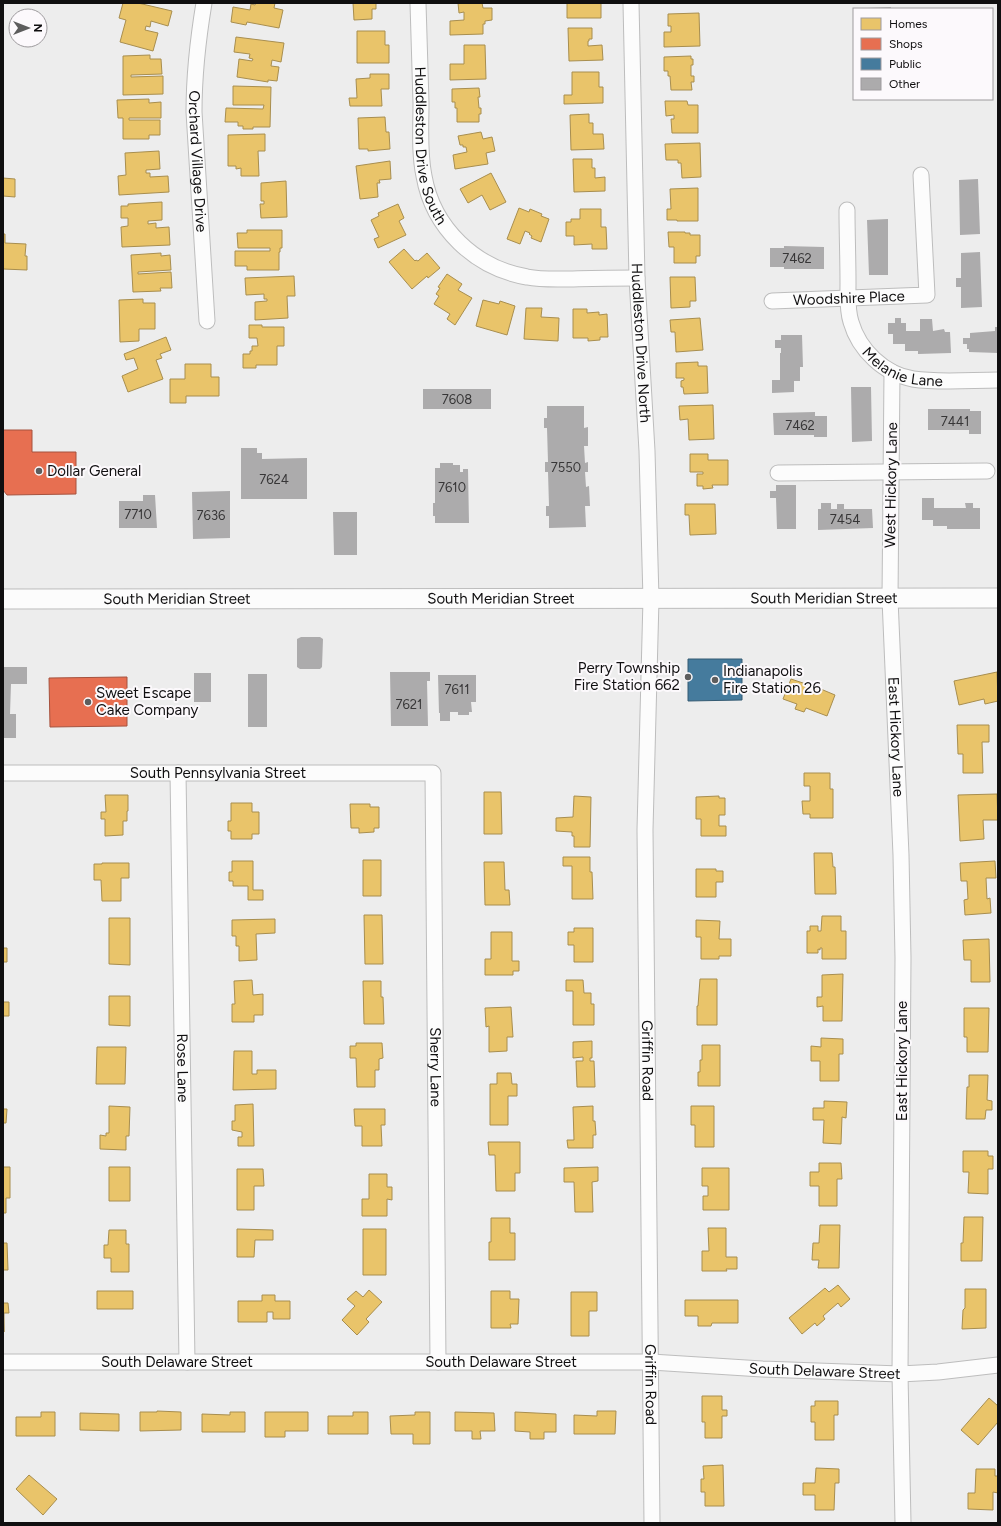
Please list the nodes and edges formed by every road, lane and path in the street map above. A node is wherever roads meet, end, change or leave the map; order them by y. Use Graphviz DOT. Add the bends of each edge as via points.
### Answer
graph roads {
  1 [pos="204,3"];
  2 [pos="418,3"];
  3 [pos="631,3"];
  4 [pos="921,175"];
  5 [pos="847,210"];
  6 [pos="636,278"];
  7 [pos="848,298"];
  8 [pos="772,301"];
  9 [pos="207,321"];
  10 [pos="892,372"];
  11 [pos="998,380"];
  12 [pos="987,471"];
  13 [pos="891,472"];
  14 [pos="778,473"];
  15 [pos="998,598"];
  16 [pos="3,599"];
  17 [pos="651,599"];
  18 [pos="890,599"];
  19 [pos="3,773"];
  20 [pos="178,773"];
  21 [pos="433,773"];
  22 [pos="3,1362"];
  23 [pos="187,1362"];
  24 [pos="438,1362"];
  25 [pos="651,1362"];
  26 [pos="998,1365"];
  27 [pos="900,1374"];
  28 [pos="652,1523"];
  29 [pos="903,1523"];
  1 -- 9 [label="street, Orchard Village Drive" via="196,56 194,112"];
  2 -- 6 [label="street, Huddleston Drive South" via="422,165 427,190 447,229 464,248 490,265 515,274 540,279"];
  3 -- 6 [label="street, Huddleston Drive North"];
  4 -- 7 [label="street, Woodshire Place" via="926,295"];
  5 -- 7 [label="street"];
  6 -- 17 [label="street, Huddleston Drive North" via="647,451"];
  7 -- 8 [label="street, Woodshire Place"];
  7 -- 10 [label="street, Melanie Lane" via="851,322 858,340 871,356"];
  10 -- 11 [label="street, Melanie Lane" via="922,380"];
  10 -- 13 [label="street, West Hickory Lane"];
  12 -- 13 [label="street"];
  13 -- 14 [label="street"];
  13 -- 18 [label="street, West Hickory Lane"];
  15 -- 18 [label="main road, South Meridian Street"];
  16 -- 17 [label="main road, South Meridian Street"];
  17 -- 18 [label="main road, South Meridian Street"];
  17 -- 25 [label="street, Griffin Road" via="645,830"];
  18 -- 27 [label="street, East Hickory Lane" via="903,958"];
  19 -- 20 [label="street, South Pennsylvania Street"];
  20 -- 21 [label="street, South Pennsylvania Street"];
  20 -- 23 [label="street, Rose Lane"];
  21 -- 24 [label="street, Sherry Lane"];
  22 -- 23 [label="street, South Delaware Street"];
  23 -- 24 [label="street, South Delaware Street"];
  24 -- 25 [label="street, South Delaware Street"];
  25 -- 27 [label="street, South Delaware Street"];
  25 -- 28 [label="street, Griffin Road"];
  26 -- 27 [label="street, South Delaware Street"];
  27 -- 29 [label="street, East Hickory Lane"];
}
